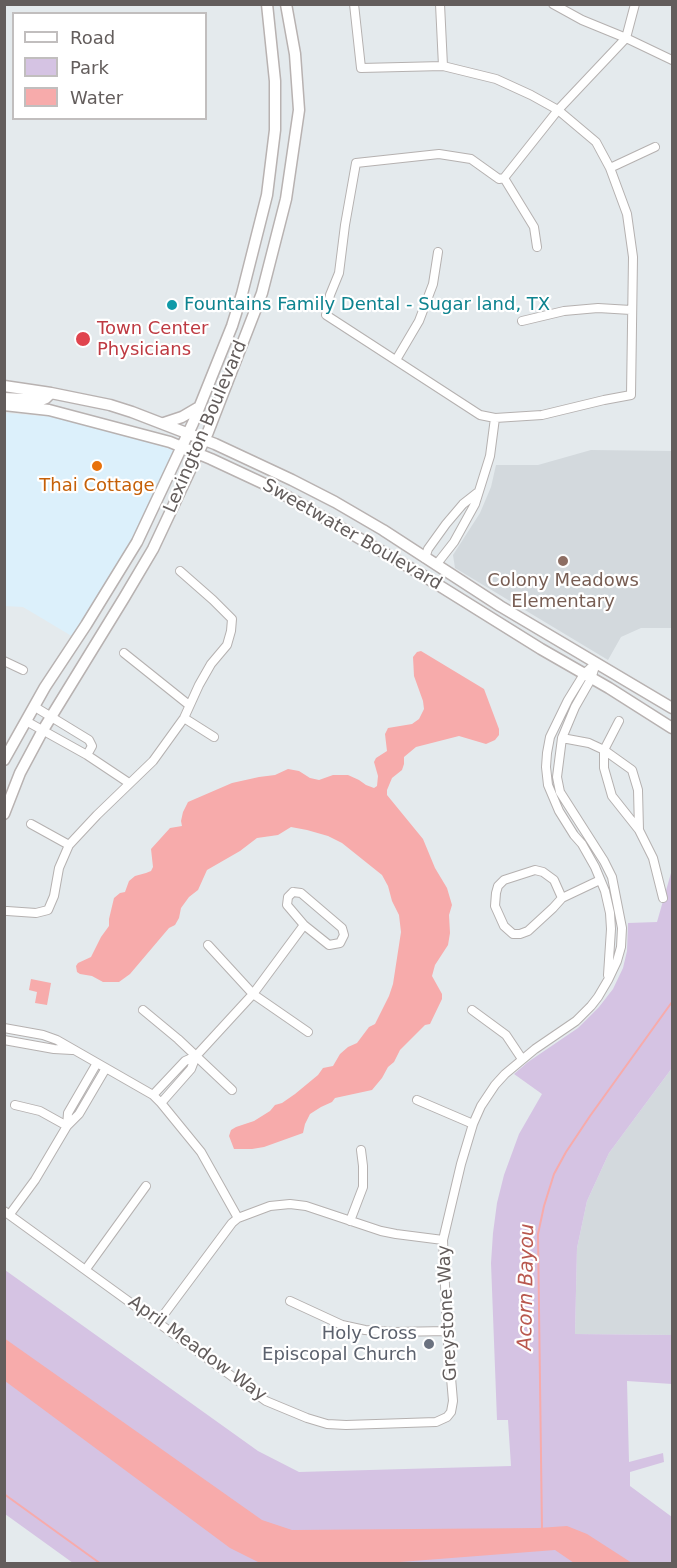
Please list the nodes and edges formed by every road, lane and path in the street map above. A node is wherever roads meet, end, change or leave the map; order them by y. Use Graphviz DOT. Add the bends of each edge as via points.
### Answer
graph roads {
  1 [pos="267,4"];
  2 [pos="286,4"];
  3 [pos="354,4"];
  4 [pos="440,4"];
  5 [pos="553,4"];
  6 [pos="636,4"];
  7 [pos="626,38"];
  8 [pos="672,60"];
  9 [pos="443,66"];
  10 [pos="558,110"];
  11 [pos="655,147"];
  12 [pos="609,168"];
  13 [pos="504,178"];
  14 [pos="267,195"];
  15 [pos="286,199"];
  16 [pos="537,247"];
  17 [pos="438,252"];
  18 [pos="631,310"];
  19 [pos="522,321"];
  20 [pos="222,350"];
  21 [pos="238,356"];
  22 [pos="396,360"];
  23 [pos="4,386"];
  24 [pos="51,393"];
  25 [pos="4,398"];
  26 [pos="89,400"];
  27 [pos="4,405"];
  28 [pos="199,407"];
  29 [pos="49,410"];
  30 [pos="495,418"];
  31 [pos="164,423"];
  32 [pos="188,433"];
  33 [pos="204,440"];
  34 [pos="181,447"];
  35 [pos="198,454"];
  36 [pos="477,493"];
  37 [pos="335,502"];
  38 [pos="326,518"];
  39 [pos="137,542"];
  40 [pos="153,549"];
  41 [pos="425,558"];
  42 [pos="436,564"];
  43 [pos="180,571"];
  44 [pos="422,575"];
  45 [pos="124,654"];
  46 [pos="4,661"];
  47 [pos="596,663"];
  48 [pos="23,670"];
  49 [pos="587,676"];
  50 [pos="189,705"];
  51 [pos="35,707"];
  52 [pos="672,708"];
  53 [pos="51,717"];
  54 [pos="184,718"];
  55 [pos="26,722"];
  56 [pos="620,722"];
  57 [pos="672,728"];
  58 [pos="42,730"];
  59 [pos="214,737"];
  60 [pos="562,738"];
  61 [pos="604,750"];
  62 [pos="87,755"];
  63 [pos="4,760"];
  64 [pos="129,783"];
  65 [pos="4,814"];
  66 [pos="32,824"];
  67 [pos="584,830"];
  68 [pos="639,830"];
  69 [pos="574,836"];
  70 [pos="69,845"];
  71 [pos="600,880"];
  72 [pos="562,898"];
  73 [pos="663,898"];
  74 [pos="7,911"];
  75 [pos="304,925"];
  76 [pos="622,928"];
  77 [pos="611,929"];
  78 [pos="208,945"];
  79 [pos="608,980"];
  80 [pos="253,994"];
  81 [pos="143,1010"];
  82 [pos="472,1010"];
  83 [pos="4,1028"];
  84 [pos="308,1032"];
  85 [pos="4,1040"];
  86 [pos="74,1050"];
  87 [pos="196,1056"];
  88 [pos="522,1059"];
  89 [pos="97,1063"];
  90 [pos="106,1068"];
  91 [pos="232,1090"];
  92 [pos="153,1095"];
  93 [pos="417,1100"];
  94 [pos="161,1103"];
  95 [pos="15,1105"];
  96 [pos="472,1124"];
  97 [pos="67,1126"];
  98 [pos="361,1150"];
  99 [pos="146,1186"];
  100 [pos="7,1213"];
  101 [pos="238,1218"];
  102 [pos="350,1221"];
  103 [pos="443,1240"];
  104 [pos="86,1269"];
  105 [pos="290,1301"];
  106 [pos="159,1321"];
  107 [pos="447,1331"];
  108 [pos="447,1417"];
  1 -- 14 [label="main road, Lexington Boulevard" via="275,91"];
  2 -- 15 [label="main road, Lexington Boulevard" via="299,110"];
  3 -- 9 [label="street" via="361,68"];
  4 -- 9 [label="street"];
  5 -- 7 [label="street"];
  6 -- 7 [label="street"];
  7 -- 8 [label="street"];
  7 -- 10 [label="street"];
  9 -- 10 [label="street" via="496,78"];
  10 -- 12 [label="street" via="596,142"];
  10 -- 13 [label="street"];
  11 -- 12 [label="street"];
  12 -- 18 [label="street" via="627,214 633,257"];
  13 -- 16 [label="street" via="534,227"];
  13 -- 22 [label="street" via="500,180 471,159 439,154 356,163 339,273 326,315"];
  14 -- 15 [label="main road"];
  14 -- 20 [label="main road, Lexington Boulevard" via="242,294"];
  15 -- 21 [label="main road, Lexington Boulevard" via="262,293"];
  17 -- 22 [label="street" via="433,284 419,321"];
  18 -- 19 [label="street" via="564,311"];
  18 -- 30 [label="street" via="631,395 542,415"];
  20 -- 21 [label="main road"];
  20 -- 28 [label="main road, Lexington Boulevard"];
  21 -- 33 [label="main road, Lexington Boulevard"];
  22 -- 30 [label="street" via="480,415"];
  23 -- 24 [label="main road, Sweetwater Boulevard"];
  24 -- 25 [label="main road" via="41,400"];
  24 -- 26 [label="main road, Sweetwater Boulevard"];
  26 -- 29 [label="main road" via="56,402"];
  26 -- 31 [label="main road, Sweetwater Boulevard"];
  27 -- 29 [label="main road, Sweetwater Boulevard"];
  28 -- 31 [label="main road"];
  28 -- 32 [label="main road, Lexington Boulevard"];
  29 -- 34 [label="main road, Sweetwater Boulevard"];
  30 -- 36 [label="street" via="490,456"];
  31 -- 32 [label="main road, Sweetwater Boulevard"];
  32 -- 33 [label="main road, Sweetwater Boulevard"];
  32 -- 34 [label="main road, Lexington Boulevard"];
  33 -- 35 [label="main road, Lexington Boulevard"];
  33 -- 37 [label="main road, Sweetwater Boulevard"];
  34 -- 35 [label="main road, Sweetwater Boulevard"];
  34 -- 39 [label="main road, Lexington Boulevard"];
  35 -- 38 [label="main road, Sweetwater Boulevard" via="271,487"];
  35 -- 40 [label="main road, Lexington Boulevard"];
  36 -- 41 [label="street" via="446,524"];
  36 -- 42 [label="street" via="467,521"];
  37 -- 38 [label="main road"];
  37 -- 41 [label="main road, Sweetwater Boulevard"];
  38 -- 44 [label="main road, Sweetwater Boulevard"];
  39 -- 40 [label="main road"];
  39 -- 51 [label="main road, Lexington Boulevard"];
  40 -- 53 [label="main road, Lexington Boulevard"];
  41 -- 42 [label="main road, Sweetwater Boulevard"];
  41 -- 44 [label="main road"];
  42 -- 44 [label="main road"];
  42 -- 47 [label="main road, Sweetwater Boulevard"];
  43 -- 50 [label="street" via="232,620 227,645 211,664"];
  44 -- 49 [label="main road, Sweetwater Boulevard"];
  45 -- 50 [label="street"];
  46 -- 48 [label="street"];
  47 -- 49 [label="street, Greystone Way"];
  47 -- 52 [label="main road, Sweetwater Boulevard"];
  49 -- 57 [label="main road, Sweetwater Boulevard"];
  49 -- 60 [label="street, Greystone Way"];
  49 -- 69 [label="street, Greystone Way" via="568,700 550,737 547,753 548,784"];
  50 -- 54 [label="street"];
  51 -- 53 [label="street"];
  51 -- 55 [label="main road, Lexington Boulevard"];
  53 -- 58 [label="main road, Lexington Boulevard"];
  53 -- 62 [label="street" via="89,740 92,746"];
  54 -- 59 [label="street"];
  54 -- 64 [label="street" via="153,761"];
  55 -- 58 [label="street"];
  55 -- 63 [label="main road, Lexington Boulevard"];
  56 -- 61 [label="street"];
  58 -- 62 [label="street"];
  58 -- 65 [label="main road, Lexington Boulevard"];
  60 -- 61 [label="street"];
  60 -- 67 [label="street, Greystone Way" via="556,777 560,792"];
  61 -- 68 [label="street" via="604,768 612,796"];
  61 -- 68 [label="street" via="632,770 638,790"];
  62 -- 64 [label="street"];
  64 -- 70 [label="street"];
  66 -- 70 [label="street"];
  67 -- 69 [label="street"];
  67 -- 76 [label="street, Greystone Way" via="612,877"];
  68 -- 73 [label="street" via="653,858"];
  69 -- 71 [label="street, Greystone Way"];
  70 -- 74 [label="street" via="48,910"];
  71 -- 72 [label="street"];
  71 -- 77 [label="street, Greystone Way"];
  72 -- 72 [label="street" via="520,934 513,934 504,926 495,906 498,886 504,880 535,870 554,879"];
  75 -- 75 [label="street" via="287,905 293,892 301,893 342,928 344,936 340,943 329,945"];
  75 -- 80 [label="street"];
  76 -- 77 [label="street"];
  76 -- 79 [label="street, Greystone Way" via="621,947"];
  77 -- 79 [label="street, Greystone Way"];
  78 -- 80 [label="street"];
  79 -- 88 [label="street, Greystone Way" via="579,1018"];
  80 -- 84 [label="street"];
  80 -- 87 [label="street"];
  81 -- 87 [label="street"];
  82 -- 88 [label="street" via="506,1035"];
  83 -- 86 [label="street" via="43,1035"];
  85 -- 86 [label="street"];
  86 -- 89 [label="street"];
  87 -- 91 [label="street"];
  87 -- 92 [label="street" via="185,1061"];
  87 -- 94 [label="street" via="191,1070"];
  88 -- 96 [label="street, Greystone Way" via="495,1085"];
  89 -- 90 [label="street"];
  89 -- 97 [label="street" via="68,1113"];
  90 -- 92 [label="street"];
  90 -- 97 [label="street" via="79,1114"];
  92 -- 94 [label="street"];
  93 -- 96 [label="street"];
  94 -- 101 [label="street" via="201,1152"];
  95 -- 97 [label="street" via="40,1110"];
  96 -- 103 [label="street, Greystone Way"];
  97 -- 100 [label="street" via="35,1180"];
  98 -- 102 [label="street" via="363,1187"];
  99 -- 104 [label="street"];
  100 -- 104 [label="street, April Meadow Way"];
  101 -- 102 [label="street" via="270,1206 290,1204"];
  101 -- 106 [label="street"];
  102 -- 103 [label="street" via="396,1234"];
  103 -- 107 [label="street, Greystone Way"];
  104 -- 106 [label="street, April Meadow Way"];
  105 -- 107 [label="street" via="342,1325 365,1330"];
  106 -- 108 [label="street, April Meadow Way" via="266,1401 307,1418 346,1425 436,1422"];
  107 -- 108 [label="street, Greystone Way" via="453,1401"];
}
